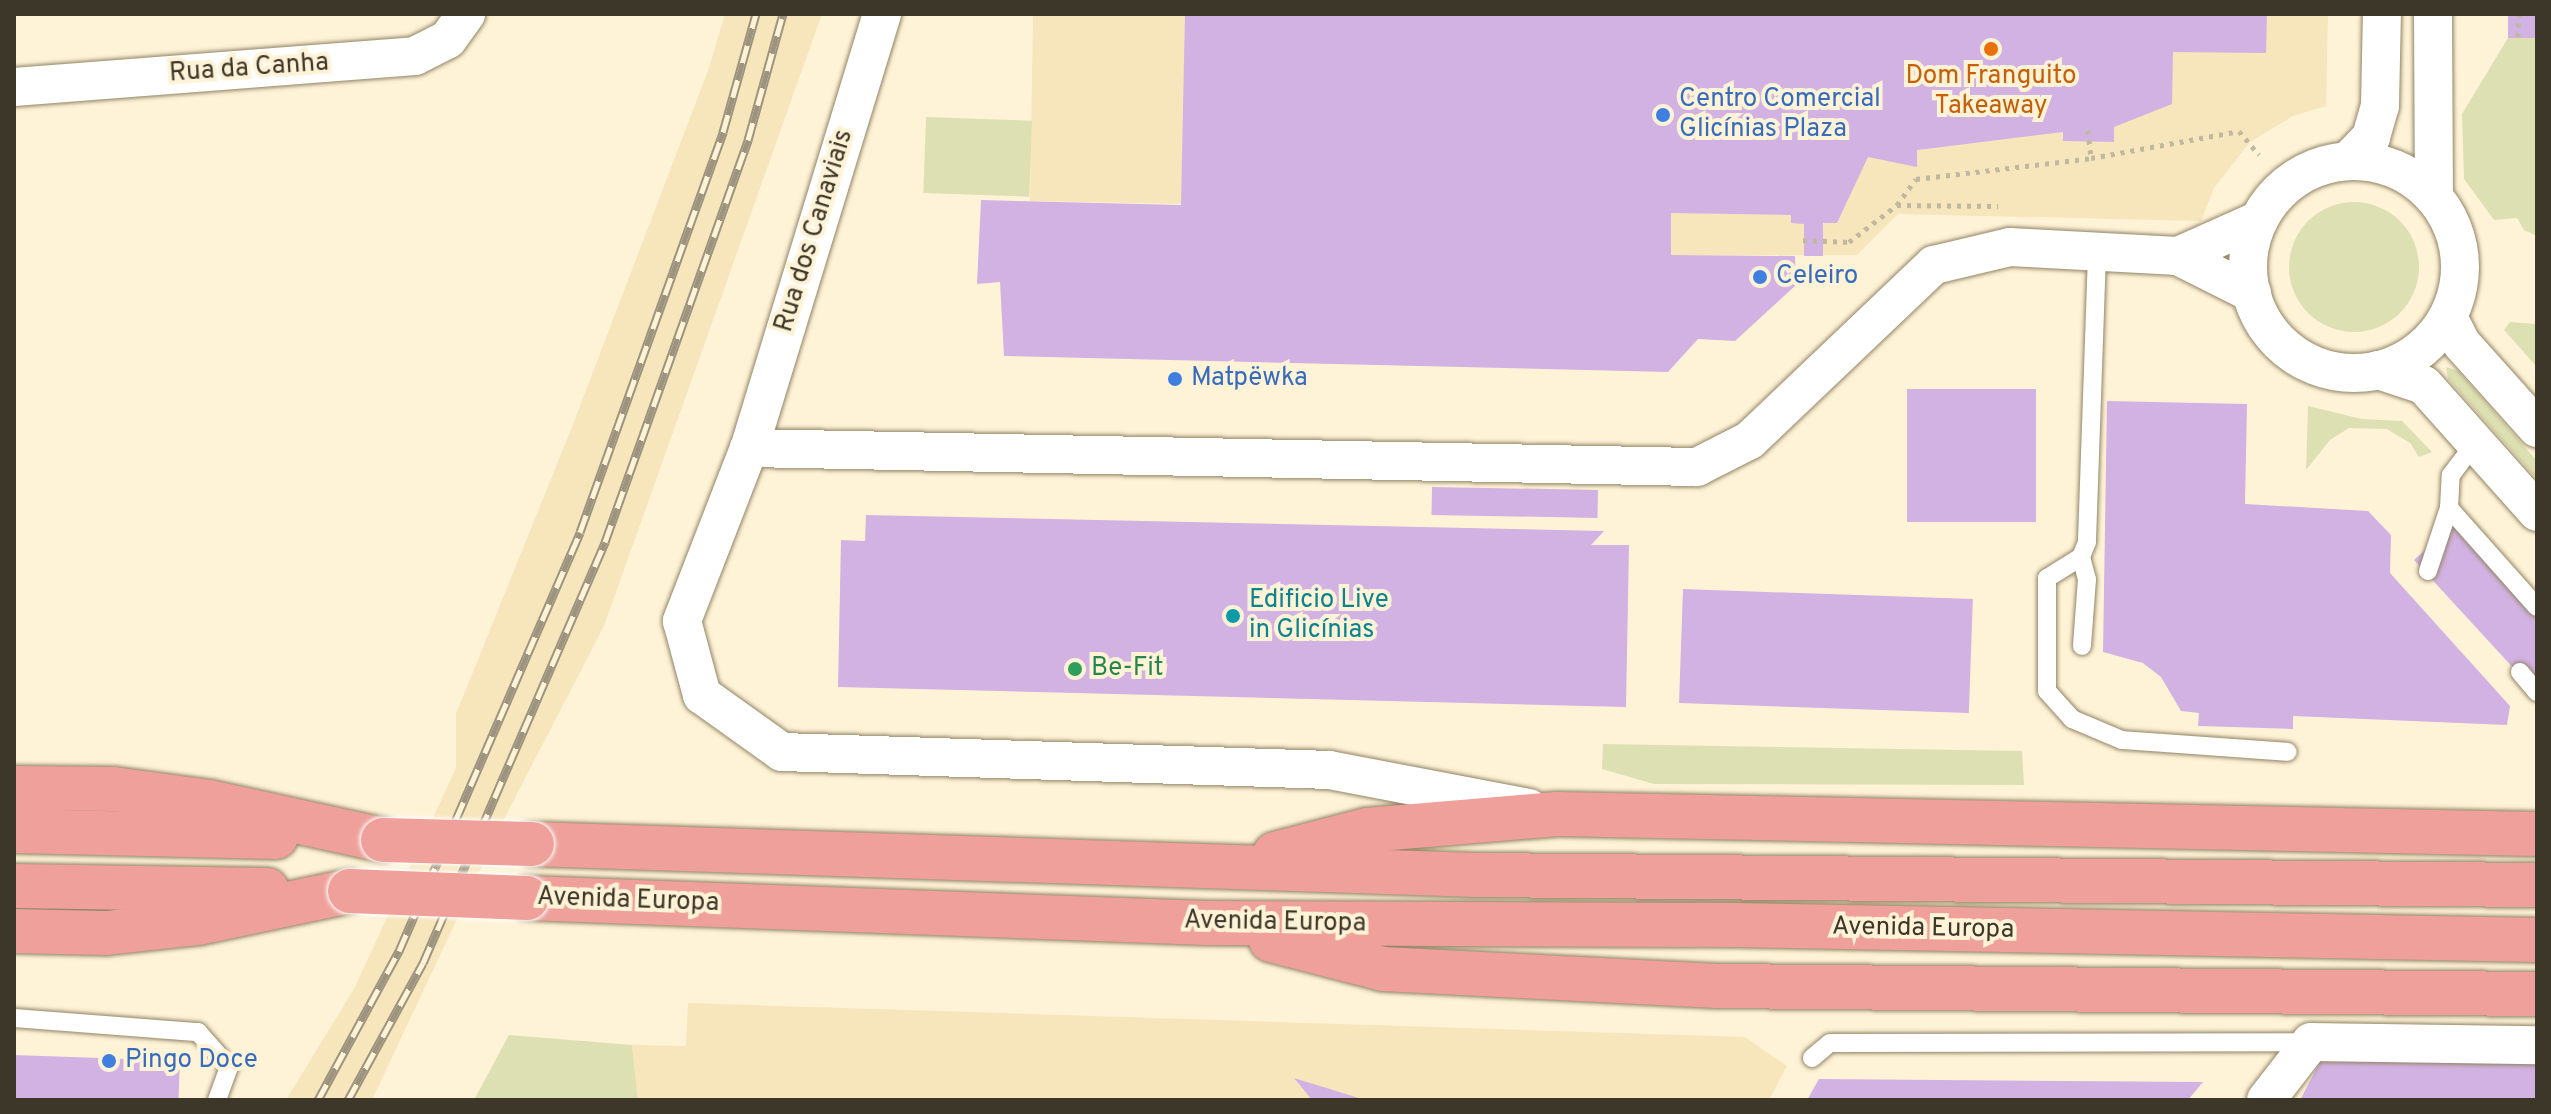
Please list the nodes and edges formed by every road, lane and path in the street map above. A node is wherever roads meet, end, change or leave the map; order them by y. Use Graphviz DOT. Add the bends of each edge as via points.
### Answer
graph roads {
  1 [pos="466,14"];
  2 [pos="882,14"];
  3 [pos="2382,14"];
  4 [pos="2433,14"];
  5 [pos="2519,14"];
  6 [pos="2518,37"];
  7 [pos="14,87"];
  8 [pos="2088,130"];
  9 [pos="2259,155"];
  10 [pos="2091,158"];
  11 [pos="2349,160"];
  12 [pos="2434,196"];
  13 [pos="1897,205"];
  14 [pos="2007,207"];
  15 [pos="2259,220"];
  16 [pos="1803,240"];
  17 [pos="2097,254"];
  18 [pos="2178,256"];
  19 [pos="2252,293"];
  20 [pos="2448,317"];
  21 [pos="2378,370"];
  22 [pos="2537,428"];
  23 [pos="2475,443"];
  24 [pos="749,448"];
  25 [pos="2449,508"];
  26 [pos="2537,512"];
  27 [pos="2081,557"];
  28 [pos="2428,571"];
  29 [pos="2537,607"];
  30 [pos="2082,646"];
  31 [pos="2288,752"];
  32 [pos="14,788"];
  33 [pos="1561,815"];
  34 [pos="14,831"];
  35 [pos="2537,834"];
  36 [pos="383,840"];
  37 [pos="1231,866"];
  38 [pos="2537,885"];
  39 [pos="14,886"];
  40 [pos="350,891"];
  41 [pos="1207,923"];
  42 [pos="14,931"];
  43 [pos="2537,940"];
  44 [pos="2537,994"];
  45 [pos="14,1018"];
  46 [pos="2311,1042"];
  47 [pos="2537,1045"];
  48 [pos="1812,1058"];
  49 [pos="217,1100"];
  50 [pos="2266,1100"];
  1 -- 7 [label="street, Rua da Canha" via="448,39 415,56"];
  2 -- 24 [label="street, Rua dos Canaviais"];
  3 -- 11 [label="street" via="2380,106 2371,137"];
  4 -- 12 [label="street"];
  5 -- 6 [label="path"];
  8 -- 10 [label="path"];
  9 -- 10 [label="path" via="2239,131"];
  10 -- 13 [label="path" via="1916,179"];
  11 -- 12 [label="street" via="2396,169"];
  11 -- 15 [label="street" via="2296,177"];
  12 -- 20 [label="street" via="2451,223 2460,254 2459,287"];
  13 -- 14 [label="path"];
  13 -- 16 [label="path" via="1849,242"];
  15 -- 18 [label="street"];
  15 -- 19 [label="street" via="2249,256"];
  17 -- 18 [label="street"];
  17 -- 24 [label="street" via="2010,247 1934,265 1750,440 1697,467"];
  17 -- 27 [label="lane" via="2087,542"];
  18 -- 19 [label="street"];
  19 -- 21 [label="street" via="2264,323 2286,348 2314,365 2346,373"];
  20 -- 21 [label="street" via="2430,342 2406,360"];
  20 -- 22 [label="street" via="2462,344"];
  21 -- 23 [label="street" via="2424,385"];
  23 -- 25 [label="lane" via="2451,475"];
  23 -- 26 [label="street"];
  24 -- 33 [label="street, Rua dos Canaviais" via="682,621 702,695 782,752 1329,770"];
  25 -- 28 [label="lane"];
  25 -- 29 [label="lane"];
  27 -- 30 [label="lane" via="2087,579"];
  27 -- 31 [label="lane" via="2047,578 2047,691 2072,719 2122,740"];
  32 -- 36 [label="main road" via="113,789 209,802"];
  33 -- 35 [label="main road"];
  33 -- 37 [label="main road" via="1367,830"];
  34 -- 36 [label="main road, Avenida Europa"];
  36 -- 37 [label="main road, Avenida Europa, bridge"];
  37 -- 38 [label="main road, Avenida Europa" via="1476,875"];
  39 -- 40 [label="main road, Avenida Europa"];
  40 -- 41 [label="main road, Avenida Europa, bridge"];
  40 -- 42 [label="main road" via="198,923 106,933"];
  41 -- 43 [label="main road, Avenida Europa" via="1721,925"];
  41 -- 44 [label="main road" via="1383,969 1718,986"];
  45 -- 49 [label="lane" via="198,1032 229,1067"];
  46 -- 47 [label="street"];
  46 -- 48 [label="lane" via="1830,1043"];
  46 -- 50 [label="street"];
}
